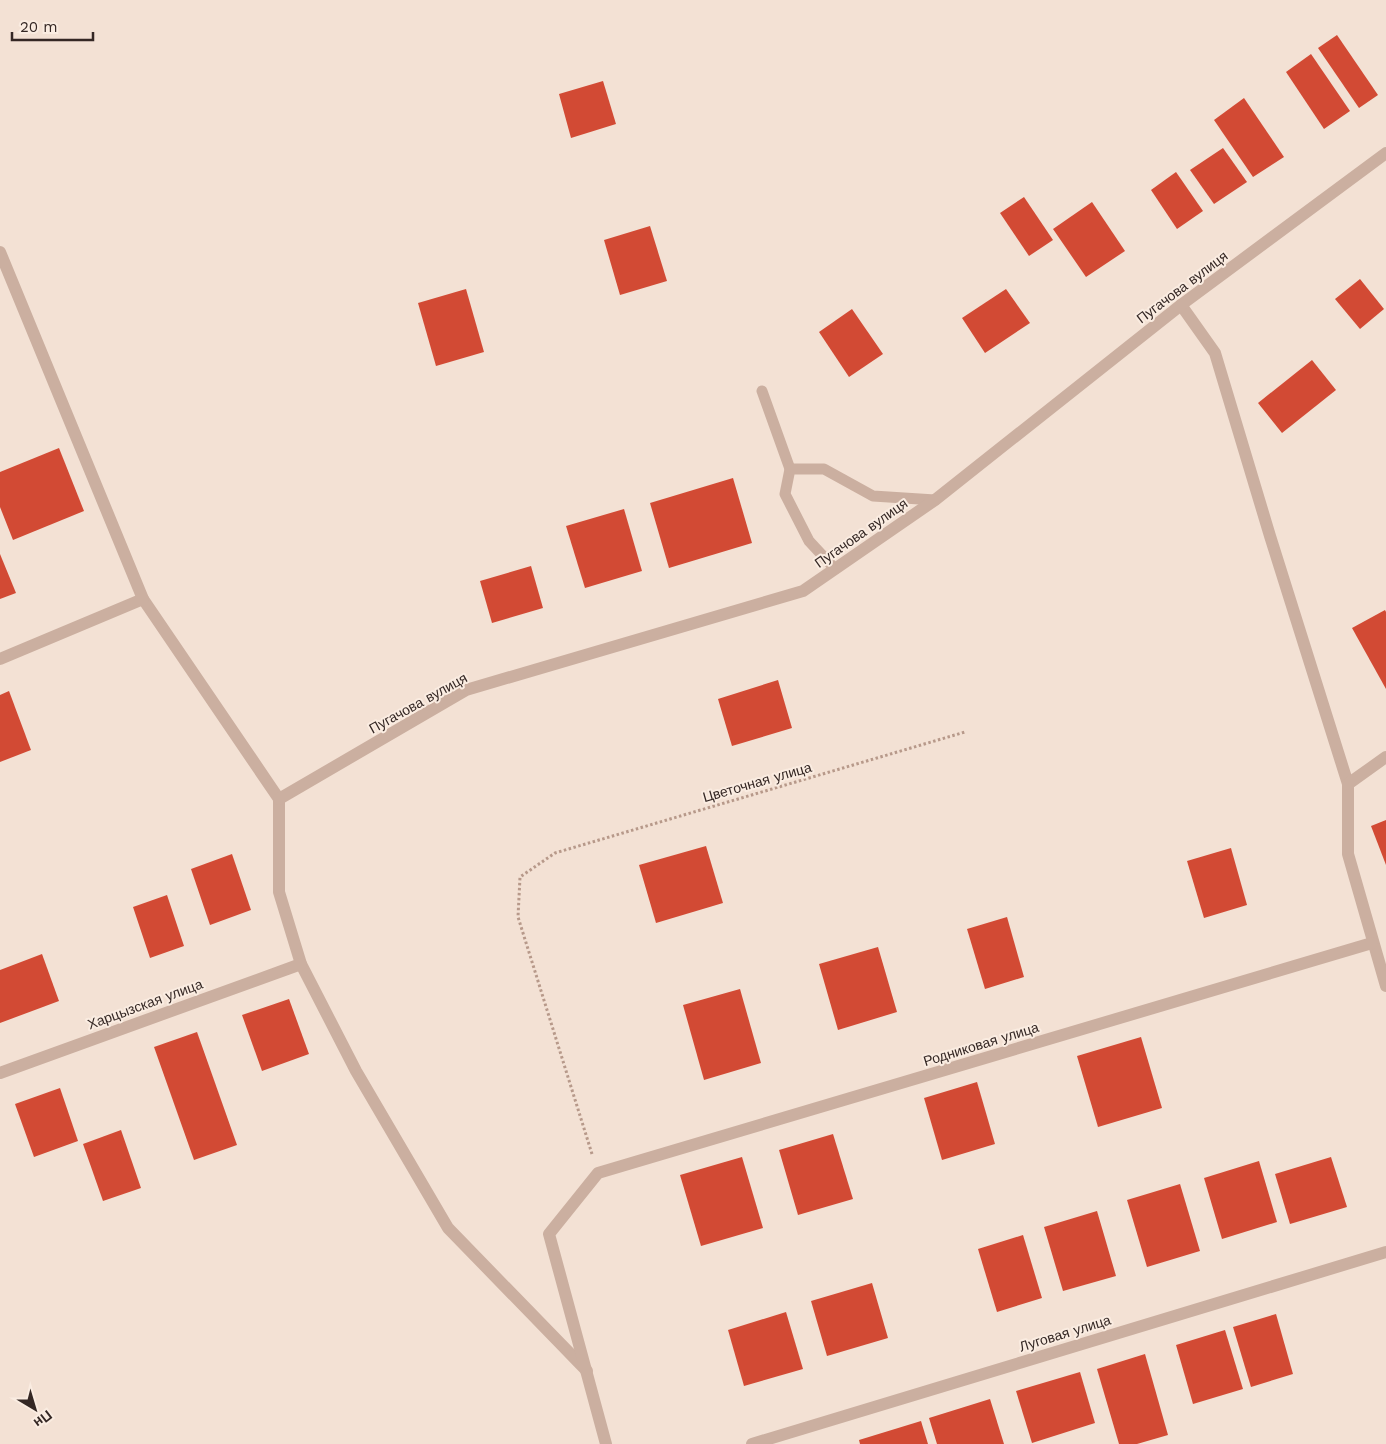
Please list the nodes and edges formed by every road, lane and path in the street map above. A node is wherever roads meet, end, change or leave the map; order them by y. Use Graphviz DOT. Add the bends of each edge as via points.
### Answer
graph roads {
  1 [pos="1386,153"];
  2 [pos="0,252"];
  3 [pos="1182,304"];
  4 [pos="762,391"];
  5 [pos="790,469"];
  6 [pos="934,500"];
  7 [pos="835,569"];
  8 [pos="143,599"];
  9 [pos="0,659"];
  10 [pos="965,732"];
  11 [pos="1386,757"];
  12 [pos="1348,784"];
  13 [pos="279,798"];
  14 [pos="1372,943"];
  15 [pos="301,964"];
  16 [pos="1386,986"];
  17 [pos="0,1073"];
  18 [pos="598,1173"];
  19 [pos="1386,1252"];
  20 [pos="587,1371"];
  21 [pos="606,1444"];
  22 [pos="752,1444"];
  1 -- 3 [label="street, Пугачова вулиця"];
  2 -- 8 [label="street"];
  3 -- 6 [label="street, Пугачова вулиця"];
  3 -- 12 [label="street" via="1216,353"];
  4 -- 5 [label="lane"];
  5 -- 6 [label="lane" via="824,469 873,496"];
  5 -- 7 [label="lane" via="785,494 809,541"];
  6 -- 7 [label="street, Пугачова вулиця"];
  7 -- 13 [label="street, Пугачова вулиця" via="803,591 466,690"];
  8 -- 9 [label="street"];
  8 -- 13 [label="street"];
  10 -- 18 [label="path, Цветочная улица" via="555,853 520,877 518,917"];
  11 -- 12 [label="street"];
  12 -- 14 [label="street" via="1348,854"];
  13 -- 15 [label="street" via="279,892"];
  14 -- 16 [label="street"];
  14 -- 18 [label="street, Родниковая улица"];
  15 -- 17 [label="street, Харцызская улица"];
  15 -- 20 [label="street" via="356,1070 448,1228"];
  18 -- 20 [label="street" via="549,1234"];
  19 -- 22 [label="street, Луговая улица"];
  20 -- 21 [label="street"];
}
